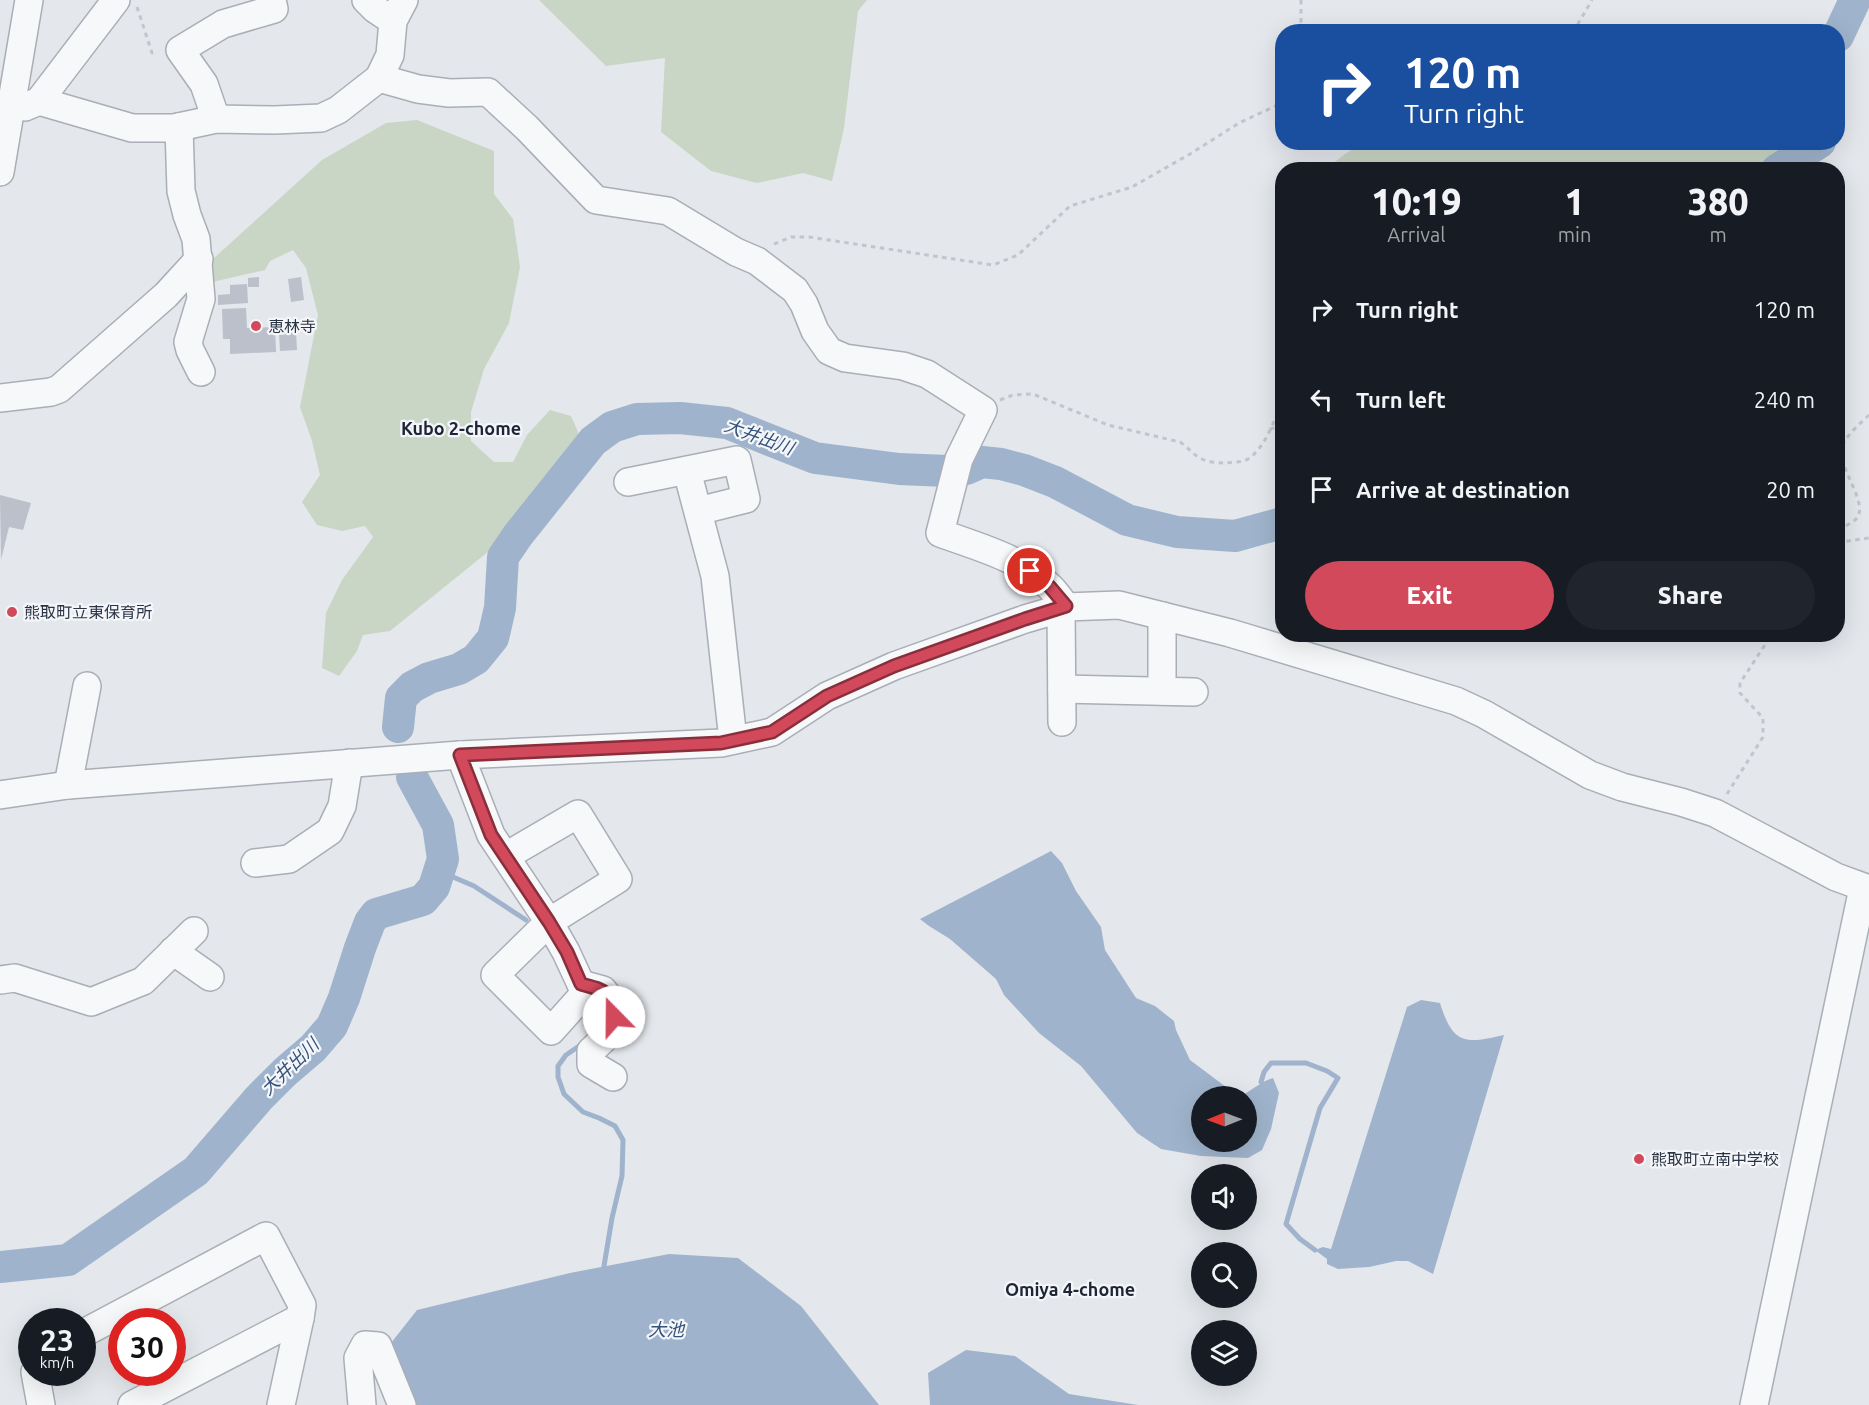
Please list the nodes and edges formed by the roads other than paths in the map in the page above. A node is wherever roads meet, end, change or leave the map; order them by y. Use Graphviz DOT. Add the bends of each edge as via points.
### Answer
graph roads {
  1 [pos="29,0"];
  2 [pos="116,0"];
  3 [pos="272,0"];
  4 [pos="366,0"];
  5 [pos="398,10"];
  6 [pos="379,78"];
  7 [pos="39,101"];
  8 [pos="5,113"];
  9 [pos="216,119"];
  10 [pos="179,127"];
  11 [pos="1,160"];
  12 [pos="199,259"];
  13 [pos="201,372"];
  14 [pos="0,398"];
  15 [pos="687,471"];
  16 [pos="628,482"];
  17 [pos="698,511"];
  18 [pos="1064,607"];
  19 [pos="1162,616"];
  20 [pos="87,686"];
  21 [pos="1062,689"];
  22 [pos="1162,691"];
  23 [pos="1194,692"];
  24 [pos="1062,722"];
  25 [pos="733,740"];
  26 [pos="460,755"];
  27 [pos="349,763"];
  28 [pos="68,785"];
  29 [pos="0,795"];
  30 [pos="506,856"];
  31 [pos="255,863"];
  32 [pos="1866,889"];
  33 [pos="549,922"];
  34 [pos="194,931"];
  35 [pos="173,951"];
  36 [pos="210,977"];
  37 [pos="0,980"];
  38 [pos="581,984"];
  39 [pos="613,1077"];
  40 [pos="300,1318"];
  41 [pos="96,1327"];
  42 [pos="38,1386"];
  43 [pos="41,1405"];
  44 [pos="132,1405"];
  45 [pos="281,1405"];
  46 [pos="362,1405"];
  47 [pos="402,1405"];
  48 [pos="1754,1405"];
  1 -- 8 [label="street"];
  2 -- 7 [label="street"];
  3 -- 9 [label="street" via="274,9 223,24 180,50 204,84"];
  4 -- 5 [label="street" via="375,9"];
  5 -- 6 [label="street" via="390,55"];
  6 -- 9 [label="street" via="338,110 321,118"];
  6 -- 18 [label="street" via="449,93 488,92 596,200 668,212 757,261 795,290 829,351 845,358 903,366 927,374 983,410 957,471 940,533 998,554 1030,571 1050,587"];
  7 -- 8 [label="street"];
  7 -- 10 [label="street" via="132,128"];
  8 -- 11 [label="street"];
  9 -- 10 [label="street"];
  10 -- 12 [label="street" via="181,191"];
  12 -- 13 [label="street" via="201,299 188,342"];
  12 -- 14 [label="street" via="166,295 59,389"];
  15 -- 16 [label="street"];
  15 -- 17 [label="street"];
  15 -- 17 [label="street" via="737,460 746,499"];
  17 -- 25 [label="street" via="715,576"];
  18 -- 19 [label="street" via="1119,605"];
  18 -- 21 [label="street"];
  18 -- 25 [label="street" via="894,666 827,696 772,732"];
  19 -- 22 [label="street"];
  19 -- 32 [label="street" via="1456,701 1590,775 1715,813"];
  20 -- 28 [label="street"];
  21 -- 22 [label="street"];
  21 -- 24 [label="street"];
  22 -- 23 [label="street"];
  25 -- 26 [label="street"];
  26 -- 27 [label="street"];
  26 -- 30 [label="street" via="491,835"];
  27 -- 28 [label="street"];
  27 -- 31 [label="street" via="342,806 330,831 289,859"];
  28 -- 29 [label="street"];
  30 -- 33 [label="street"];
  30 -- 33 [label="street" via="578,814 618,879"];
  32 -- 48 [label="street"];
  33 -- 38 [label="street"];
  33 -- 38 [label="street" via="495,975 551,1031 585,993"];
  34 -- 35 [label="street"];
  35 -- 36 [label="street"];
  35 -- 37 [label="street" via="143,981 91,1002 15,978"];
  38 -- 39 [label="street" via="603,990 610,999 613,1030 591,1051 591,1064"];
  40 -- 41 [label="street" via="302,1305 266,1236"];
  40 -- 44 [label="street"];
  40 -- 45 [label="street"];
  42 -- 43 [label="street"];
  46 -- 47 [label="street" via="358,1358 365,1345 378,1346"];
}
